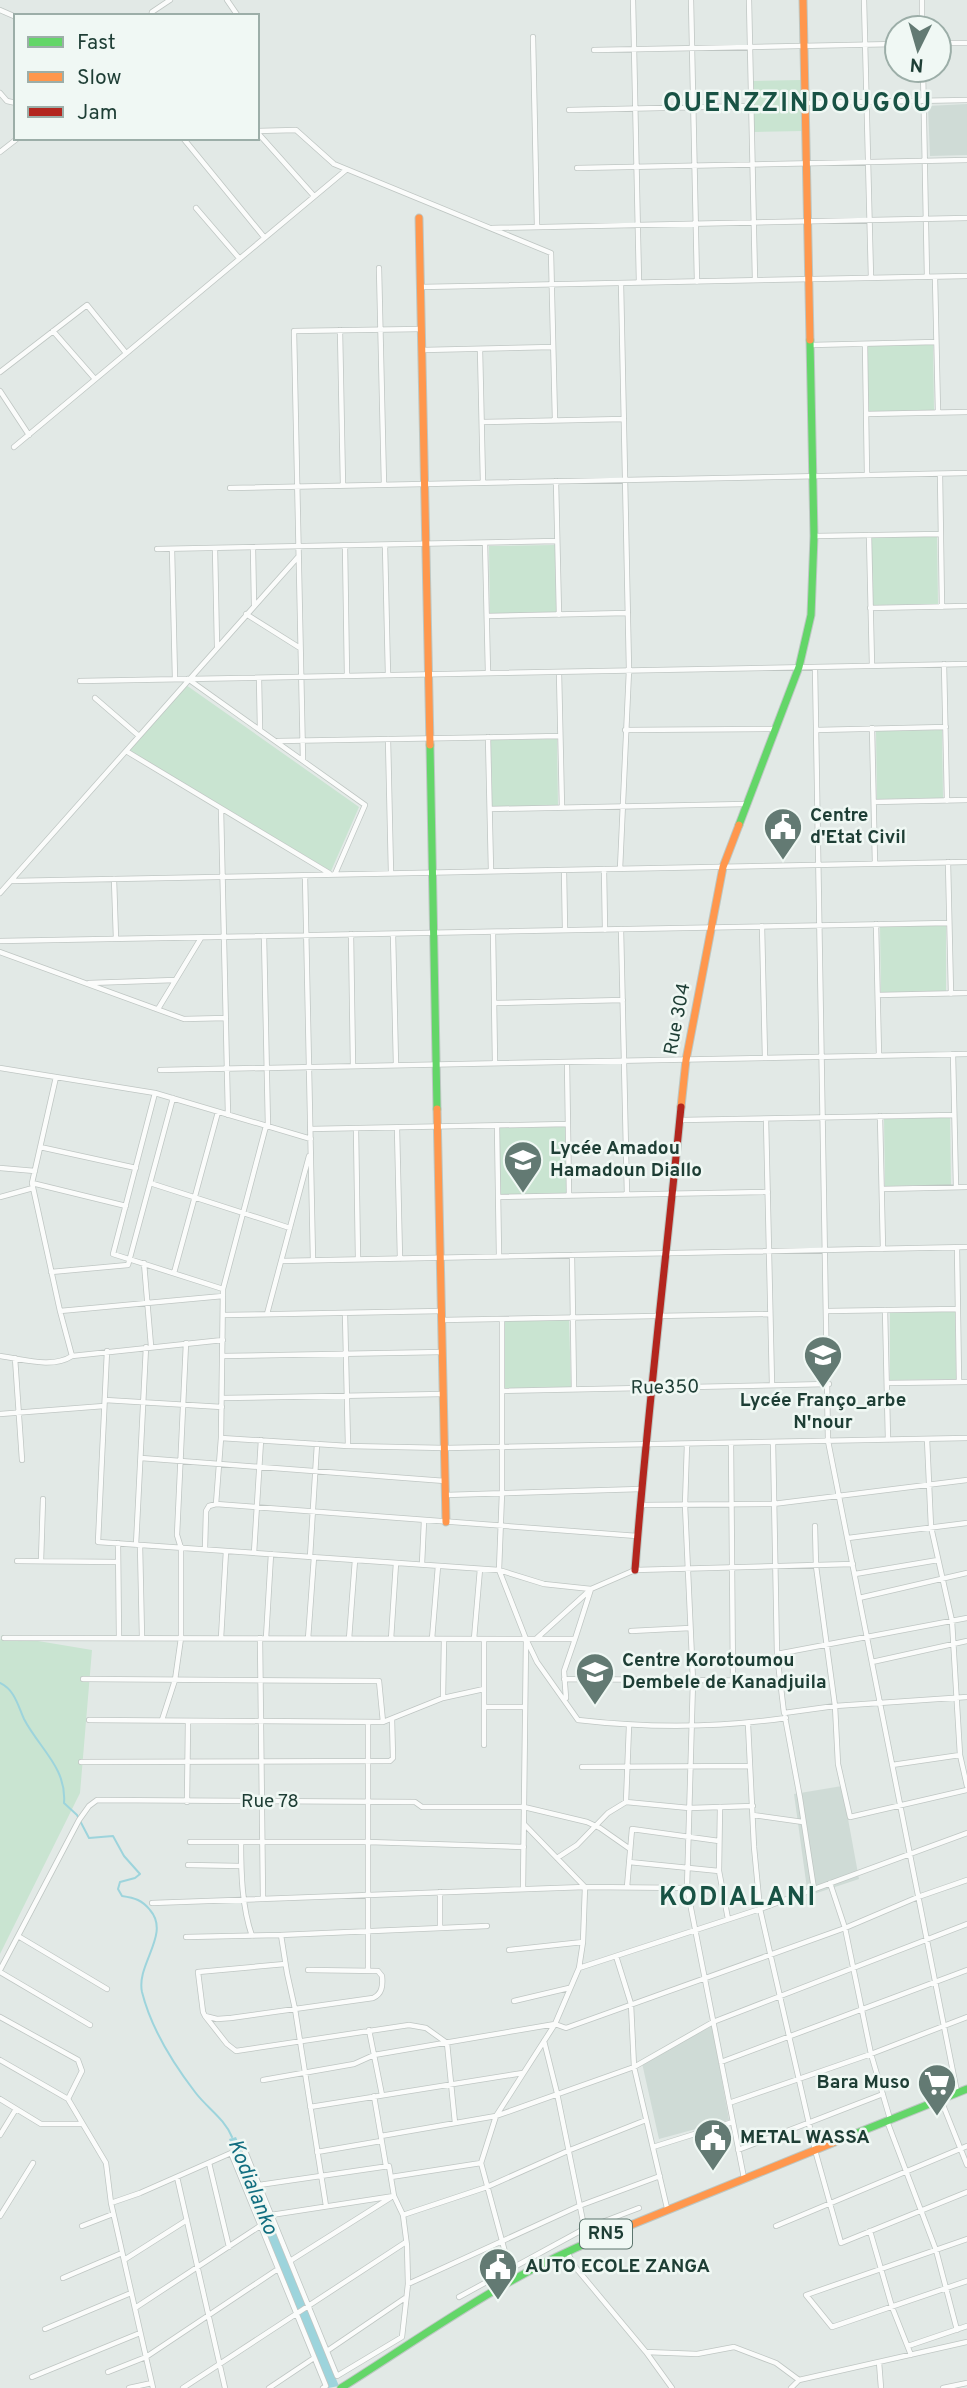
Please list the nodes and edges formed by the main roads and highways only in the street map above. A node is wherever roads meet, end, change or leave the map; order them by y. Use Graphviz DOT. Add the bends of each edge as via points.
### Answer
graph roads {
  1 [pos="803,0"];
  2 [pos="419,218"];
  3 [pos="446,1522"];
  4 [pos="635,1570"];
  5 [pos="967,2089"];
  6 [pos="341,2388"];
  1 -- 4 [label="main road, Rue 304" via="814,536 811,615 799,667 723,867 686,1060"];
  2 -- 3 [label="main road"];
  5 -- 6 [label="main road, RN5" via="566,2251 513,2279"];
}
